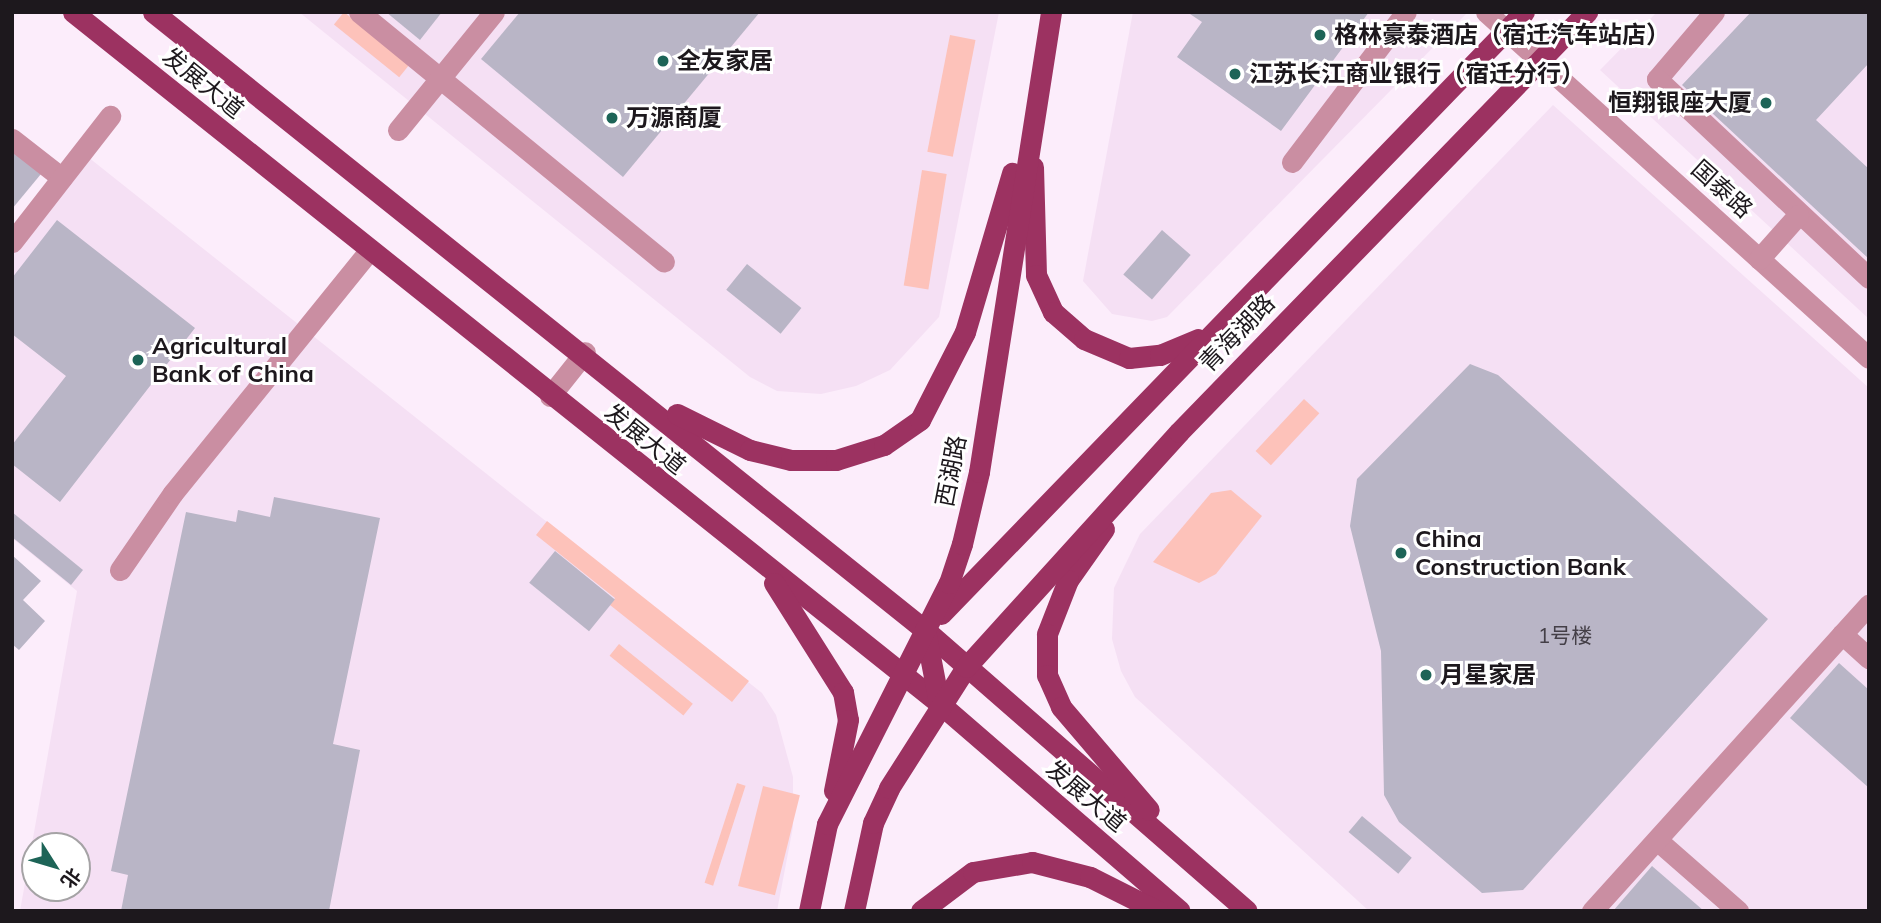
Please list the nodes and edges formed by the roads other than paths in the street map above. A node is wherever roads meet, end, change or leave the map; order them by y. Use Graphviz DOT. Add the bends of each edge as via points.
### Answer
graph roads {
  1 [pos="73,12"];
  2 [pos="153,12"];
  3 [pos="359,12"];
  4 [pos="494,12"];
  5 [pos="1051,12"];
  6 [pos="1406,12"];
  7 [pos="1486,12"];
  8 [pos="1524,12"];
  9 [pos="1587,12"];
  10 [pos="1714,12"];
  11 [pos="1506,30"];
  12 [pos="1540,60"];
  13 [pos="440,78"];
  14 [pos="1031,107"];
  15 [pos="110,116"];
  16 [pos="398,130"];
  17 [pos="12,139"];
  18 [pos="1292,162"];
  19 [pos="62,178"];
  20 [pos="1798,215"];
  21 [pos="12,242"];
  22 [pos="370,250"];
  23 [pos="1759,259"];
  24 [pos="664,262"];
  25 [pos="1869,278"];
  26 [pos="562,333"];
  27 [pos="1207,336"];
  28 [pos="585,352"];
  29 [pos="1869,358"];
  30 [pos="550,396"];
  31 [pos="1179,432"];
  32 [pos="120,570"];
  33 [pos="767,572"];
  34 [pos="1869,604"];
  35 [pos="925,630"];
  36 [pos="1842,634"];
  37 [pos="1869,658"];
  38 [pos="966,667"];
  39 [pos="901,674"];
  40 [pos="939,703"];
  41 [pos="827,824"];
  42 [pos="1657,840"];
  43 [pos="1244,908"];
  44 [pos="809,911"];
  45 [pos="854,911"];
  46 [pos="921,911"];
  47 [pos="1158,911"];
  48 [pos="1180,911"];
  49 [pos="1592,911"];
  50 [pos="1738,911"];
  1 -- 22 [label="main road, 发展大道"];
  2 -- 26 [label="main road, 发展大道"];
  3 -- 13 [label="street"];
  4 -- 13 [label="street"];
  5 -- 14 [label="main road, 西湖路"];
  6 -- 18 [label="street"];
  7 -- 11 [label="street, 国泰路"];
  8 -- 11 [label="main road, 青海湖路"];
  9 -- 12 [label="main road, 青海湖路"];
  10 -- 20 [label="street" via="1657,79"];
  11 -- 12 [label="street, 国泰路"];
  11 -- 27 [label="main road, 青海湖路"];
  12 -- 23 [label="street, 国泰路"];
  12 -- 31 [label="main road, 青海湖路"];
  13 -- 16 [label="street"];
  13 -- 24 [label="street"];
  14 -- 26 [label="main road" via="945,382 920,419 884,445 836,460 791,460 750,450 666,407"];
  14 -- 27 [label="main road" via="1036,275 1052,312 1084,339 1129,358 1160,355"];
  14 -- 35 [label="main road, 西湖路" via="976,490 949,583"];
  15 -- 19 [label="street"];
  17 -- 19 [label="street"];
  19 -- 21 [label="street"];
  20 -- 23 [label="street"];
  20 -- 25 [label="street"];
  22 -- 30 [label="main road, 发展大道"];
  22 -- 32 [label="street" via="173,493"];
  23 -- 29 [label="street, 国泰路"];
  26 -- 28 [label="main road, 发展大道"];
  27 -- 35 [label="main road, 青海湖路"];
  28 -- 30 [label="street"];
  28 -- 35 [label="main road, 发展大道"];
  30 -- 33 [label="main road, 发展大道"];
  31 -- 38 [label="main road, 青海湖路"];
  31 -- 43 [label="main road" via="1068,580 1047,634 1047,676 1061,708 1099,754"];
  33 -- 39 [label="main road, 发展大道"];
  33 -- 41 [label="main road" via="843,692 848,720"];
  34 -- 36 [label="street"];
  35 -- 38 [label="main road, 发展大道"];
  35 -- 39 [label="main road, 西湖路"];
  35 -- 40 [label="main road"];
  36 -- 37 [label="street"];
  36 -- 42 [label="street"];
  38 -- 40 [label="main road, 青海湖路"];
  38 -- 43 [label="main road, 发展大道"];
  39 -- 40 [label="main road, 发展大道"];
  39 -- 41 [label="main road, 西湖路"];
  40 -- 45 [label="main road" via="873,823"];
  40 -- 48 [label="main road, 发展大道"];
  41 -- 44 [label="main road, 西湖路"];
  42 -- 49 [label="street"];
  42 -- 50 [label="street"];
  46 -- 47 [label="main road" via="972,872 1032,862 1090,877"];
}
